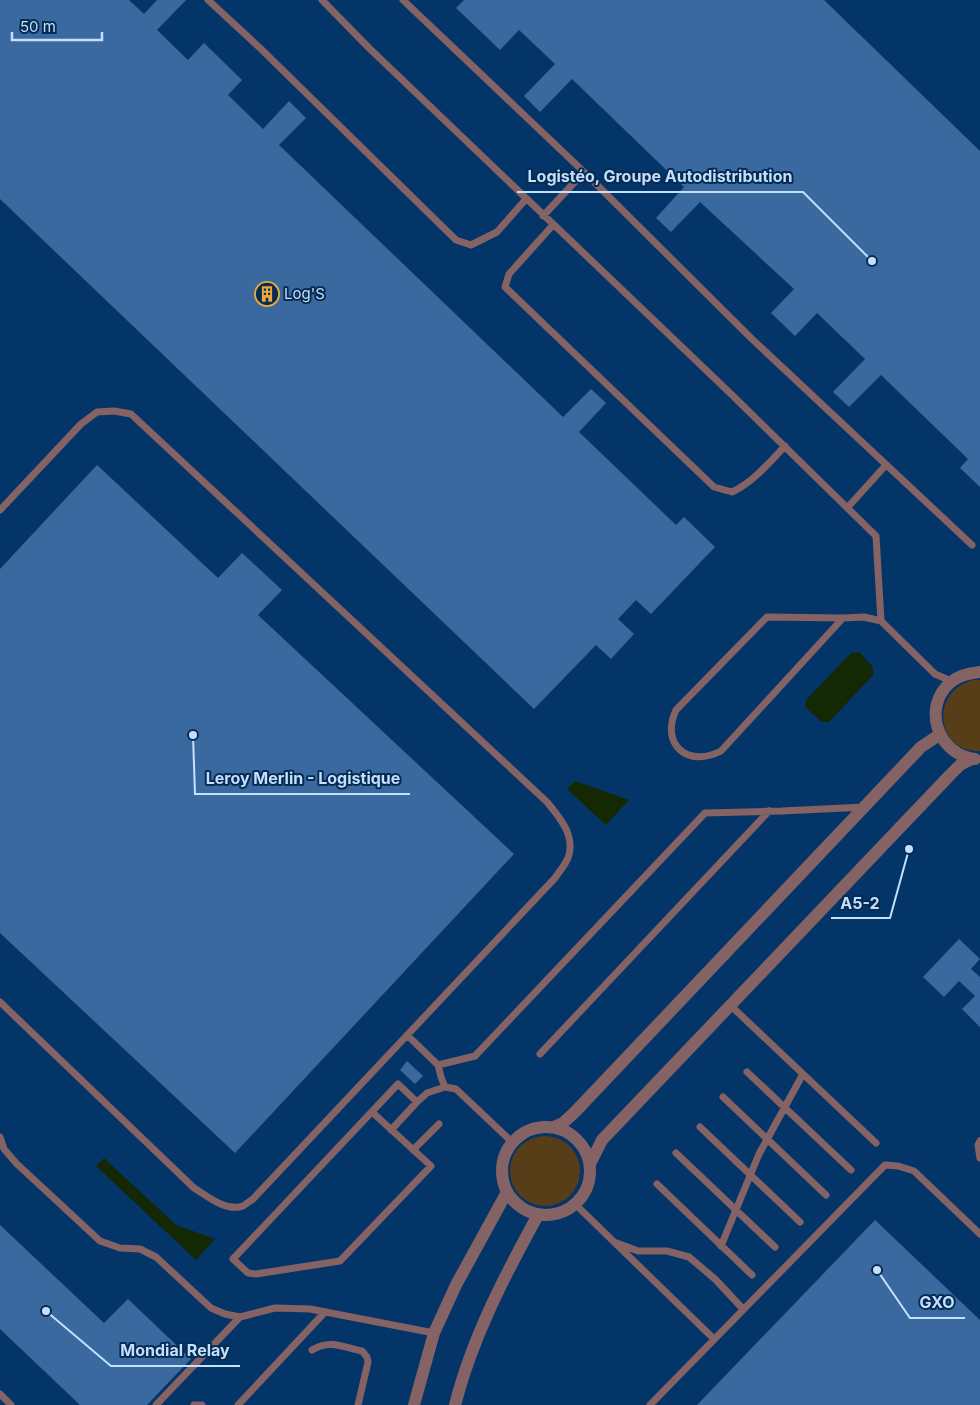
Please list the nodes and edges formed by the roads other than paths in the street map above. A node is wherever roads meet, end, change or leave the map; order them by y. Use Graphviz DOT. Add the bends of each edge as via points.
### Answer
graph roads {
  1 [pos="208,0"];
  2 [pos="322,0"];
  3 [pos="402,0"];
  4 [pos="584,172"];
  5 [pos="526,199"];
  6 [pos="543,216"];
  7 [pos="553,225"];
  8 [pos="785,446"];
  9 [pos="886,465"];
  10 [pos="848,507"];
  11 [pos="0,510"];
  12 [pos="972,545"];
  13 [pos="843,618"];
  14 [pos="881,620"];
  15 [pos="980,672"];
  16 [pos="951,681"];
  17 [pos="939,735"];
  18 [pos="976,759"];
  19 [pos="865,807"];
  20 [pos="769,811"];
  21 [pos="0,1002"];
  22 [pos="730,1005"];
  23 [pos="407,1035"];
  24 [pos="540,1054"];
  25 [pos="438,1065"];
  26 [pos="747,1072"];
  27 [pos="804,1074"];
  28 [pos="445,1087"];
  29 [pos="723,1097"];
  30 [pos="417,1102"];
  31 [pos="785,1108"];
  32 [pos="372,1112"];
  33 [pos="439,1124"];
  34 [pos="700,1126"];
  35 [pos="554,1127"];
  36 [pos="391,1130"];
  37 [pos="0,1137"];
  38 [pos="766,1140"];
  39 [pos="980,1141"];
  40 [pos="512,1142"];
  41 [pos="876,1143"];
  42 [pos="413,1150"];
  43 [pos="676,1153"];
  44 [pos="980,1158"];
  45 [pos="590,1164"];
  46 [pos="851,1170"];
  47 [pos="750,1175"];
  48 [pos="657,1184"];
  49 [pos="507,1192"];
  50 [pos="826,1195"];
  51 [pos="575,1204"];
  52 [pos="735,1210"];
  53 [pos="538,1215"];
  54 [pos="800,1222"];
  55 [pos="980,1234"];
  56 [pos="614,1242"];
  57 [pos="721,1246"];
  58 [pos="775,1247"];
  59 [pos="752,1275"];
  60 [pos="743,1309"];
  61 [pos="326,1312"];
  62 [pos="240,1316"];
  63 [pos="434,1333"];
  64 [pos="714,1339"];
  65 [pos="312,1350"];
  66 [pos="0,1394"];
  67 [pos="11,1405"];
  68 [pos="156,1405"];
  69 [pos="194,1405"];
  70 [pos="202,1405"];
  71 [pos="238,1405"];
  72 [pos="358,1405"];
  73 [pos="414,1405"];
  74 [pos="455,1405"];
  75 [pos="650,1405"];
  1 -- 5 [label="lane" via="456,240 471,245 497,232"];
  2 -- 5 [label="lane"];
  3 -- 4 [label="lane"];
  4 -- 6 [label="lane"];
  4 -- 9 [label="lane" via="752,339"];
  5 -- 6 [label="lane"];
  6 -- 7 [label="lane"];
  7 -- 8 [label="lane"];
  7 -- 8 [label="lane" via="508,274 506,287 706,480 714,487 732,492 760,472"];
  8 -- 10 [label="lane"];
  9 -- 10 [label="lane"];
  9 -- 12 [label="lane"];
  10 -- 14 [label="lane" via="876,536"];
  11 -- 23 [label="lane" via="81,424 97,412 131,414 547,802 563,822 570,839 568,858 554,878"];
  13 -- 13 [label="lane" via="767,617 676,710 670,722 672,737 680,751 694,757 709,757 721,751"];
  13 -- 14 [label="lane"];
  14 -- 16 [label="lane" via="935,674"];
  15 -- 16 [label="street" via="964,674"];
  16 -- 17 [label="street" via="941,692 936,706 935,721"];
  17 -- 18 [label="street" via="959,754"];
  17 -- 19 [label="street" via="921,747"];
  18 -- 22 [label="street" via="960,765"];
  19 -- 20 [label="lane"];
  19 -- 35 [label="street" via="574,1113"];
  20 -- 24 [label="lane"];
  20 -- 25 [label="lane" via="705,813 475,1056"];
  21 -- 23 [label="lane" via="194,1188 215,1202 233,1207 243,1206 253,1199"];
  22 -- 27 [label="lane"];
  22 -- 45 [label="street" via="602,1140"];
  23 -- 25 [label="lane"];
  25 -- 28 [label="lane"];
  26 -- 31 [label="lane"];
  27 -- 31 [label="lane"];
  27 -- 41 [label="lane"];
  28 -- 30 [label="lane" via="427,1093"];
  28 -- 40 [label="lane" via="456,1089"];
  29 -- 38 [label="lane"];
  30 -- 32 [label="lane" via="398,1084"];
  30 -- 36 [label="lane"];
  31 -- 38 [label="lane"];
  31 -- 46 [label="lane"];
  32 -- 36 [label="lane"];
  32 -- 42 [label="lane" via="237,1254 233,1259 238,1264 248,1273 256,1274 340,1261 430,1166"];
  33 -- 42 [label="lane"];
  34 -- 47 [label="lane"];
  35 -- 40 [label="street" via="531,1129"];
  35 -- 45 [label="street" via="578,1140"];
  36 -- 42 [label="lane"];
  37 -- 62 [label="lane" via="4,1149 17,1164 100,1240 120,1248 140,1249 156,1258 211,1308"];
  38 -- 47 [label="lane"];
  38 -- 50 [label="lane"];
  39 -- 44 [label="lane"];
  40 -- 49 [label="street" via="502,1166 502,1180"];
  43 -- 52 [label="lane"];
  45 -- 51 [label="street" via="590,1179"];
  47 -- 52 [label="lane"];
  47 -- 54 [label="lane"];
  48 -- 57 [label="lane"];
  49 -- 53 [label="street" via="514,1203"];
  49 -- 63 [label="street" via="456,1285"];
  51 -- 53 [label="street" via="564,1212"];
  51 -- 56 [label="lane"];
  52 -- 57 [label="lane"];
  52 -- 58 [label="lane"];
  53 -- 74 [label="street" via="492,1302"];
  55 -- 60 [label="lane" via="914,1171 885,1165"];
  56 -- 60 [label="lane" via="638,1250 667,1251 689,1257"];
  56 -- 64 [label="lane"];
  57 -- 59 [label="lane"];
  60 -- 64 [label="lane"];
  61 -- 62 [label="lane" via="275,1308"];
  61 -- 63 [label="lane"];
  61 -- 71 [label="lane"];
  62 -- 68 [label="lane"];
  63 -- 73 [label="street"];
  64 -- 75 [label="lane"];
  65 -- 72 [label="lane" via="327,1343 365,1354 368,1362"];
  66 -- 67 [label="lane"];
  69 -- 70 [label="lane"];
}
